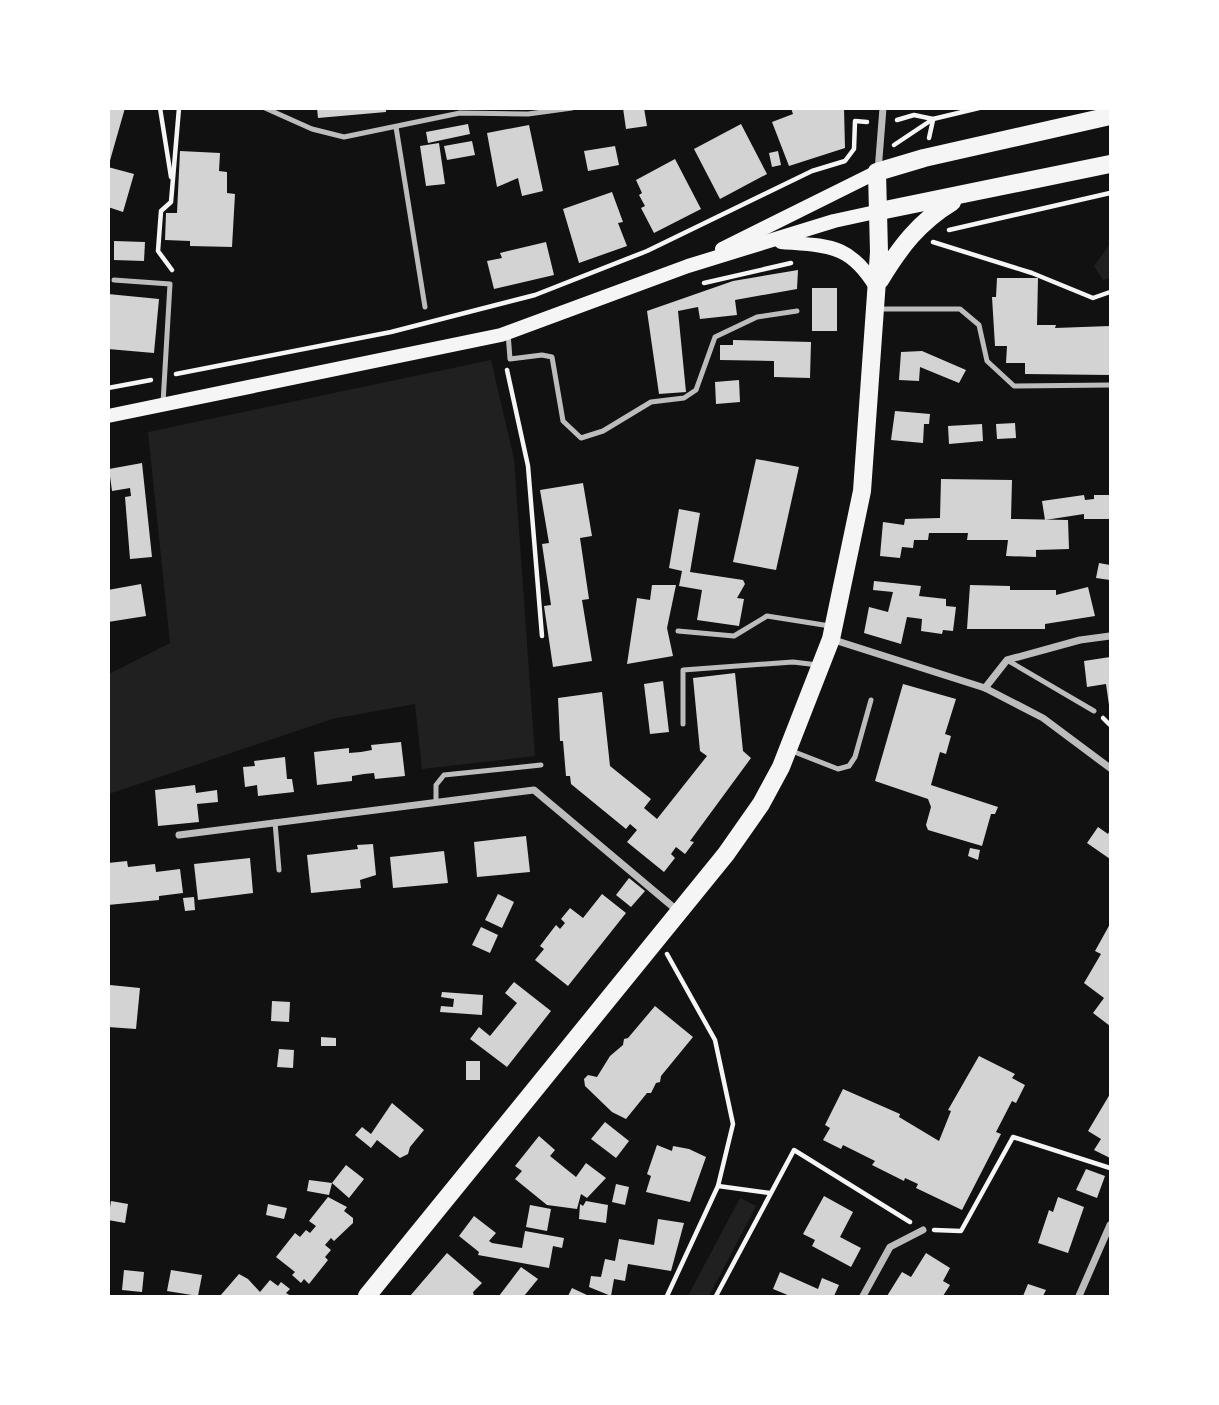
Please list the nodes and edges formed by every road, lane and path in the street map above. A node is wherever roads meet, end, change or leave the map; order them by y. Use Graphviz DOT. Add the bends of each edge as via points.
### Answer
graph roads {
  1 [pos="160,108"];
  2 [pos="179,108"];
  3 [pos="265,108"];
  4 [pos="572,108"];
  5 [pos="883,108"];
  6 [pos="979,108"];
  7 [pos="1111,116"];
  8 [pos="883,123"];
  9 [pos="397,127"];
  10 [pos="1111,164"];
  11 [pos="877,172"];
  12 [pos="172,185"];
  13 [pos="1111,192"];
  14 [pos="964,195"];
  15 [pos="880,211"];
  16 [pos="947,231"];
  17 [pos="937,236"];
  18 [pos="773,241"];
  19 [pos="688,266"];
  20 [pos="177,278"];
  21 [pos="114,279"];
  22 [pos="876,288"];
  23 [pos="1111,292"];
  24 [pos="425,307"];
  25 [pos="875,309"];
  26 [pos="797,311"];
  27 [pos="505,334"];
  28 [pos="164,377"];
  29 [pos="1111,385"];
  30 [pos="108,388"];
  31 [pos="163,407"];
  32 [pos="108,416"];
  33 [pos="678,631"];
  34 [pos="832,632"];
  35 [pos="542,636"];
  36 [pos="1111,636"];
  37 [pos="1007,660"];
  38 [pos="821,666"];
  39 [pos="985,688"];
  40 [pos="871,700"];
  41 [pos="1094,711"];
  42 [pos="682,724"];
  43 [pos="789,750"];
  44 [pos="541,765"];
  45 [pos="1111,768"];
  46 [pos="436,801"];
  47 [pos="275,822"];
  48 [pos="179,835"];
  49 [pos="279,870"];
  50 [pos="679,912"];
  51 [pos="659,938"];
  52 [pos="1111,1168"];
  53 [pos="719,1186"];
  54 [pos="771,1193"];
  55 [pos="1111,1225"];
  56 [pos="923,1230"];
  57 [pos="367,1297"];
  58 [pos="667,1297"];
  59 [pos="716,1297"];
  60 [pos="863,1297"];
  61 [pos="1079,1297"];
  1 -- 12 [label="path"];
  2 -- 12 [label="path"];
  3 -- 9 [label="lane" via="312,129 344,136"];
  4 -- 9 [label="lane" via="528,114 460,113"];
  5 -- 8 [label="street"];
  6 -- 8 [label="path" via="933,119 914,115"];
  7 -- 11 [label="main road"];
  8 -- 11 [label="street"];
  8 -- 28 [label="path" via="855,121 854,149 845,161 812,171 647,251 535,295 391,332"];
  9 -- 24 [label="lane"];
  10 -- 14 [label="main road"];
  11 -- 15 [label="main road"];
  11 -- 19 [label="main road"];
  12 -- 20 [label="path" via="171,202 161,211 158,251"];
  13 -- 16 [label="path" via="998,213"];
  14 -- 15 [label="main road"];
  14 -- 22 [label="main road" via="926,218 899,248"];
  15 -- 18 [label="main road"];
  15 -- 22 [label="main road"];
  17 -- 23 [label="path" via="926,240 1093,298"];
  18 -- 19 [label="main road"];
  18 -- 22 [label="main road" via="842,250 863,266"];
  19 -- 27 [label="main road"];
  21 -- 28 [label="lane" via="170,284"];
  22 -- 25 [label="main road"];
  25 -- 29 [label="lane" via="960,309 979,325 987,361 1014,386"];
  25 -- 34 [label="main road" via="862,491"];
  26 -- 27 [label="lane" via="757,317 715,337 696,390 684,398 651,402 603,431 581,438 563,421 552,356 510,359"];
  27 -- 31 [label="main road"];
  27 -- 35 [label="path" via="528,466"];
  28 -- 30 [label="path"];
  28 -- 31 [label="lane"];
  31 -- 32 [label="main road"];
  33 -- 34 [label="lane" via="734,636 767,616"];
  34 -- 38 [label="main road"];
  34 -- 39 [label="street"];
  36 -- 37 [label="street"];
  37 -- 39 [label="street"];
  37 -- 41 [label="lane"];
  38 -- 42 [label="lane" via="793,662 683,670"];
  38 -- 43 [label="main road"];
  39 -- 45 [label="street" via="1043,718"];
  40 -- 43 [label="lane" via="849,766 838,769"];
  43 -- 50 [label="main road" via="761,804"];
  44 -- 46 [label="lane" via="444,775 436,785"];
  46 -- 47 [label="street"];
  46 -- 50 [label="street" via="534,790"];
  47 -- 48 [label="street"];
  47 -- 49 [label="lane"];
  50 -- 51 [label="main road"];
  51 -- 53 [label="path" via="715,1040 733,1124"];
  51 -- 57 [label="main road"];
  52 -- 56 [label="path" via="1013,1138 961,1231"];
  53 -- 54 [label="path"];
  53 -- 58 [label="path"];
  54 -- 56 [label="path" via="794,1150"];
  54 -- 59 [label="path"];
  55 -- 61 [label="street"];
  56 -- 60 [label="street" via="890,1247"];
}
